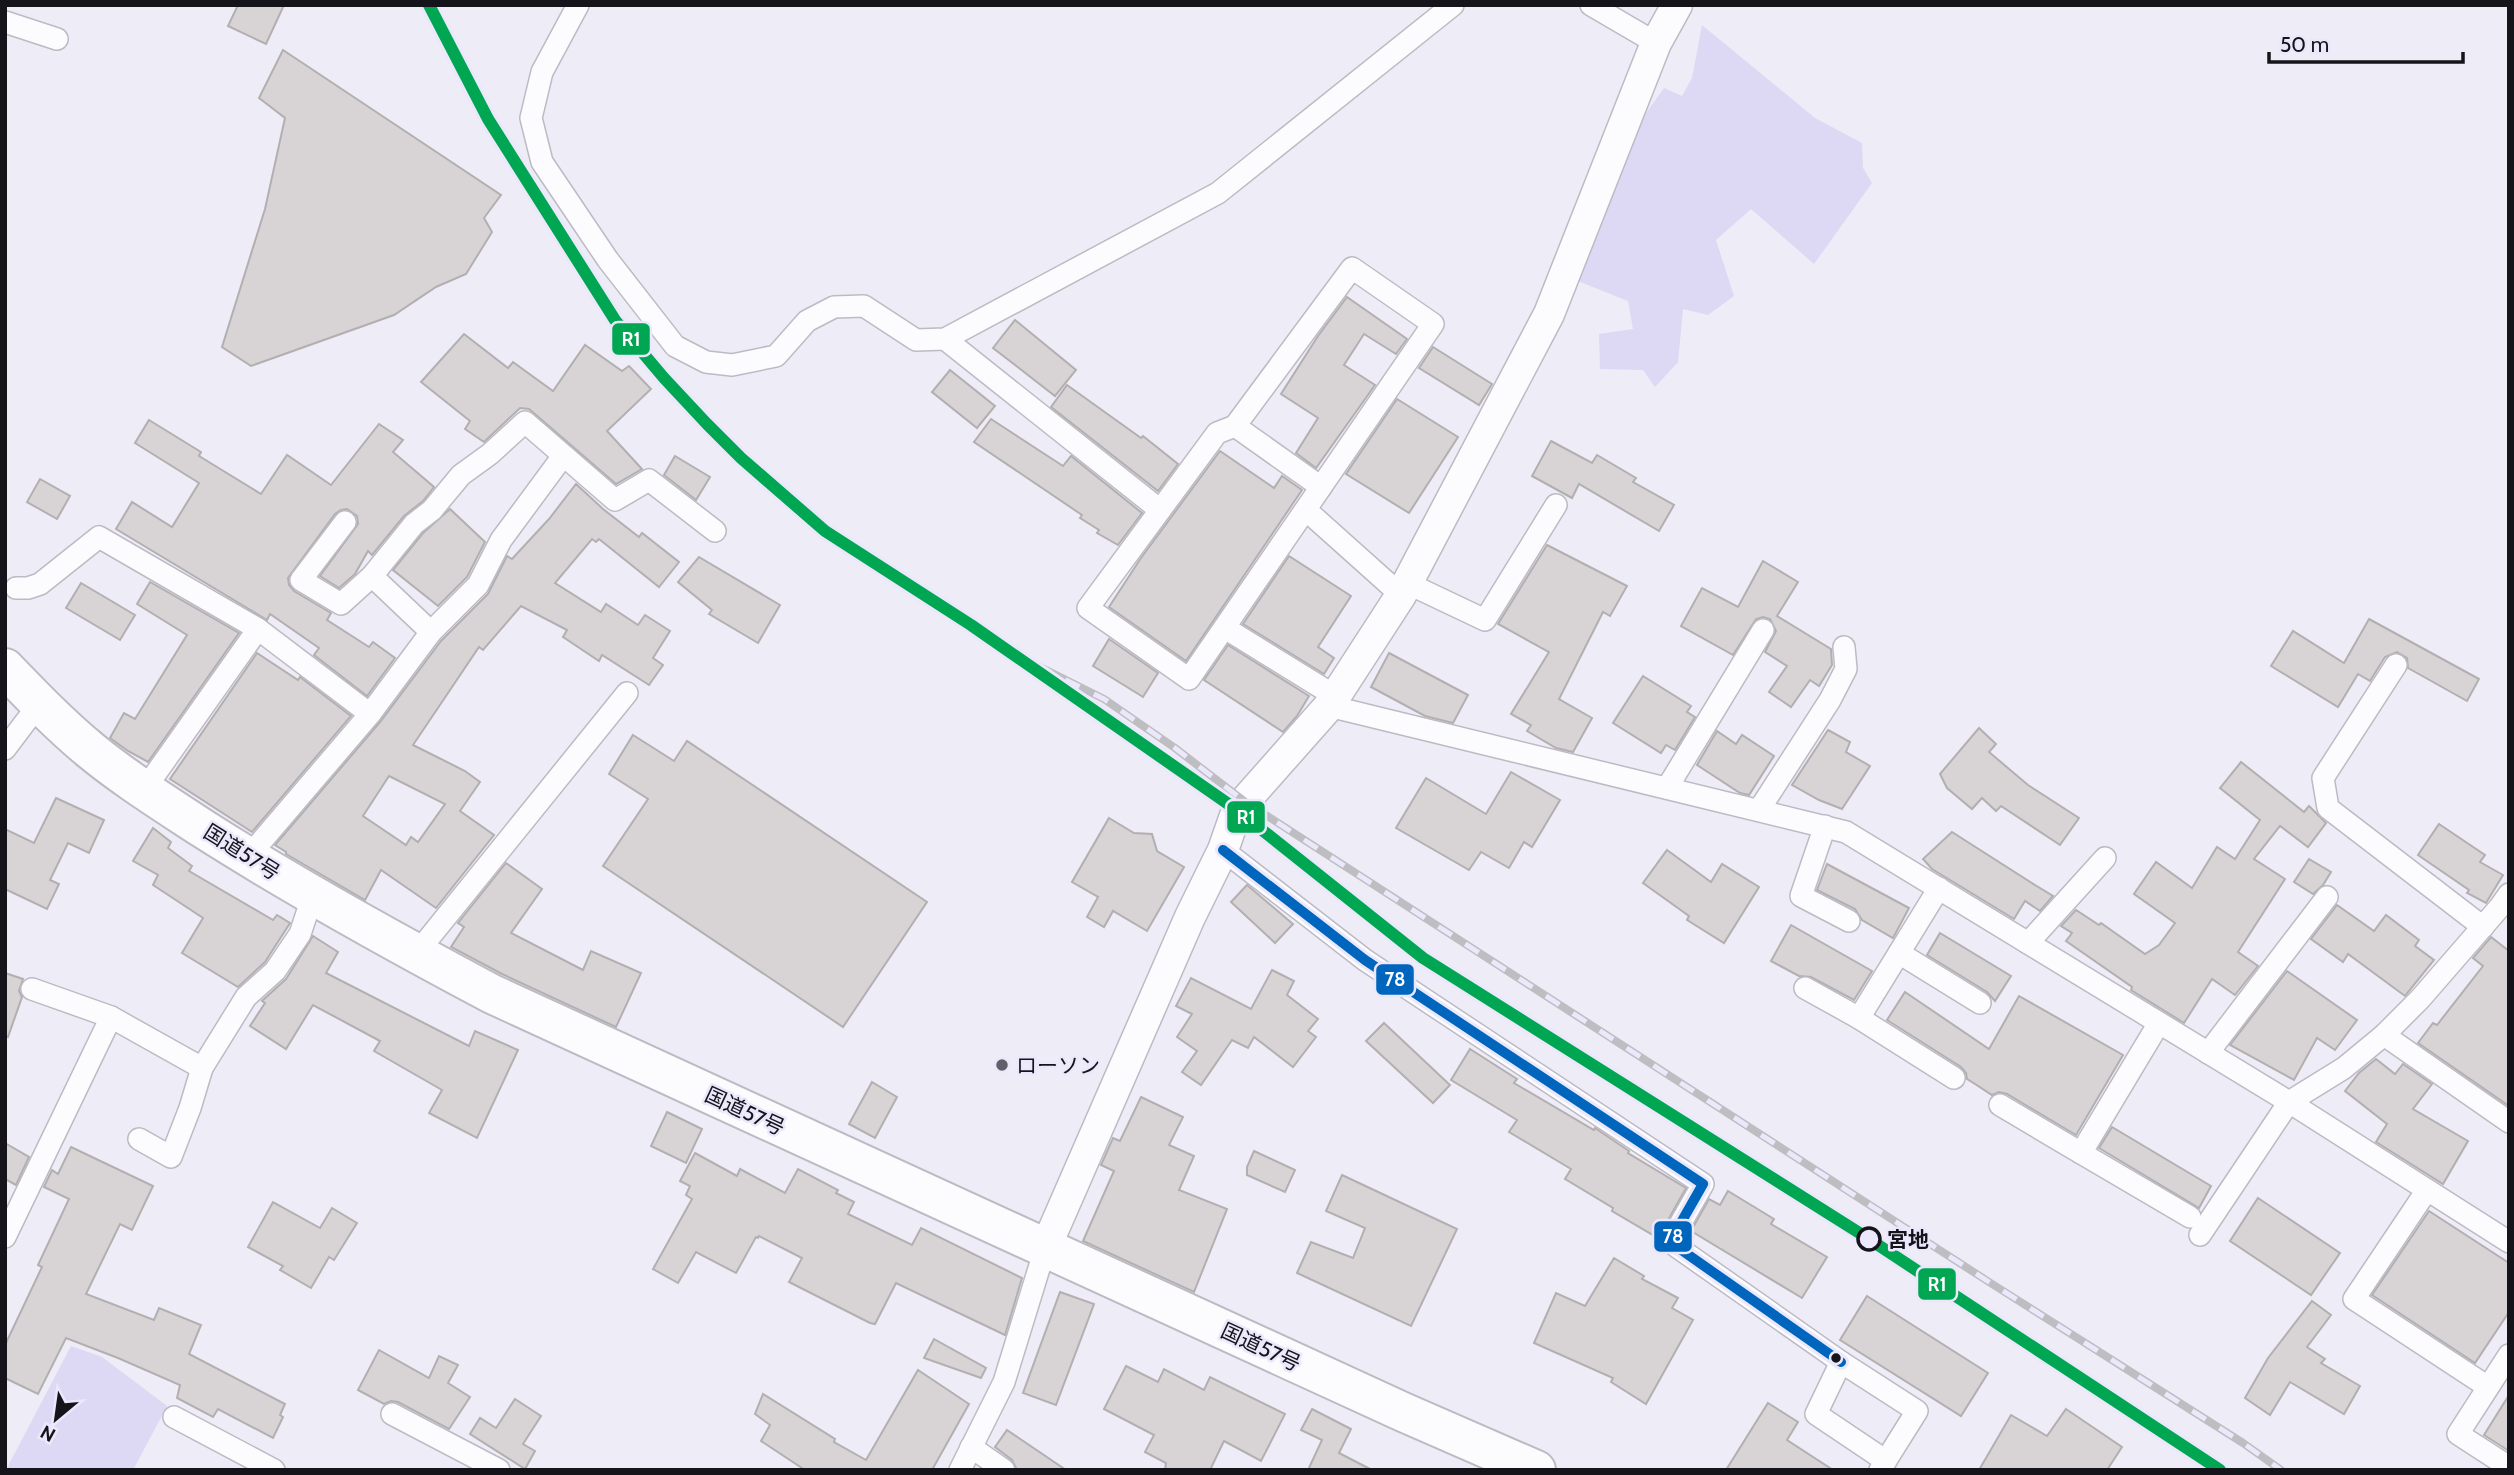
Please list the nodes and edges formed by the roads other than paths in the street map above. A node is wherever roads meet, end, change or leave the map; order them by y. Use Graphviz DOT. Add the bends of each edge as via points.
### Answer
graph roads {
  1 [pos="578,5"];
  2 [pos="1453,5"];
  3 [pos="1591,5"];
  4 [pos="1676,5"];
  5 [pos="5,22"];
  6 [pos="57,39"];
  7 [pos="1656,43"];
  8 [pos="945,339"];
  9 [pos="1235,426"];
  10 [pos="563,456"];
  11 [pos="1321,487"];
  12 [pos="1556,505"];
  13 [pos="1160,510"];
  14 [pos="1306,510"];
  15 [pos="345,522"];
  16 [pos="715,531"];
  17 [pos="372,576"];
  18 [pos="16,588"];
  19 [pos="1404,589"];
  20 [pos="1225,628"];
  21 [pos="258,629"];
  22 [pos="1763,630"];
  23 [pos="431,632"];
  24 [pos="1844,647"];
  25 [pos="2396,665"];
  26 [pos="5,668"];
  27 [pos="627,693"];
  28 [pos="1332,701"];
  29 [pos="39,704"];
  30 [pos="370,714"];
  31 [pos="5,750"];
  32 [pos="1667,788"];
  33 [pos="144,790"];
  34 [pos="1759,810"];
  35 [pos="1825,826"];
  36 [pos="1223,850"];
  37 [pos="248,857"];
  38 [pos="2105,858"];
  39 [pos="1938,888"];
  40 [pos="313,895"];
  41 [pos="2327,897"];
  42 [pos="2506,905"];
  43 [pos="1849,922"];
  44 [pos="2483,927"];
  45 [pos="2028,943"];
  46 [pos="1899,953"];
  47 [pos="416,954"];
  48 [pos="1805,988"];
  49 [pos="32,989"];
  50 [pos="1980,1003"];
  51 [pos="111,1017"];
  52 [pos="1859,1018"];
  53 [pos="2159,1023"];
  54 [pos="2384,1035"];
  55 [pos="2208,1053"];
  56 [pos="202,1068"];
  57 [pos="1954,1078"];
  58 [pos="2289,1102"];
  59 [pos="2000,1105"];
  60 [pos="2509,1122"];
  61 [pos="139,1139"];
  62 [pos="2081,1153"];
  63 [pos="2427,1190"];
  64 [pos="5,1237"];
  65 [pos="2509,1242"];
  66 [pos="1045,1249"];
  67 [pos="2509,1354"];
  68 [pos="1842,1362"];
  69 [pos="2488,1387"];
  70 [pos="392,1415"];
  71 [pos="174,1418"];
  72 [pos="971,1447"];
  73 [pos="1883,1466"];
  74 [pos="2509,1467"];
  75 [pos="274,1470"];
  76 [pos="499,1470"];
  77 [pos="960,1470"];
  78 [pos="1004,1470"];
  79 [pos="1536,1470"];
  1 -- 8 [label="street" via="542,72 532,110 542,162 608,260 675,346 706,362 733,366 776,356 807,321 834,307 864,306 916,340"];
  2 -- 8 [label="street" via="1219,193"];
  3 -- 7 [label="street"];
  4 -- 7 [label="street"];
  5 -- 6 [label="street"];
  7 -- 19 [label="street" via="1549,314"];
  8 -- 13 [label="street"];
  9 -- 11 [label="street"];
  9 -- 11 [label="street" via="1352,268 1433,324"];
  9 -- 13 [label="street" via="1216,433"];
  10 -- 16 [label="street" via="615,500 649,480"];
  10 -- 17 [label="street" via="525,422 461,475"];
  10 -- 23 [label="street" via="501,540 478,585"];
  11 -- 14 [label="street"];
  12 -- 19 [label="street" via="1485,620"];
  13 -- 20 [label="street" via="1088,608 1189,679"];
  14 -- 19 [label="street"];
  14 -- 20 [label="street"];
  15 -- 17 [label="street" via="301,580 341,604"];
  17 -- 23 [label="street"];
  18 -- 21 [label="street" via="40,584 99,537"];
  19 -- 28 [label="street"];
  20 -- 28 [label="street"];
  21 -- 30 [label="street"];
  21 -- 33 [label="street"];
  22 -- 32 [label="street"];
  23 -- 30 [label="street"];
  24 -- 34 [label="street" via="1846,669 1830,700"];
  25 -- 44 [label="street" via="2323,778 2328,808"];
  26 -- 29 [label="highway, 国道57号"];
  27 -- 47 [label="street"];
  28 -- 32 [label="street"];
  28 -- 36 [label="street" via="1237,810"];
  29 -- 31 [label="street"];
  29 -- 33 [label="highway, 国道57号"];
  30 -- 37 [label="street"];
  32 -- 34 [label="street"];
  33 -- 37 [label="highway, 国道57号"];
  34 -- 35 [label="street"];
  35 -- 39 [label="street" via="1846,832"];
  35 -- 43 [label="street" via="1801,896"];
  36 -- 66 [label="street"];
  36 -- 68 [label="street" via="1365,960 1703,1184 1670,1242"];
  37 -- 40 [label="highway, 国道57号"];
  38 -- 45 [label="street"];
  39 -- 45 [label="street"];
  39 -- 46 [label="street"];
  40 -- 47 [label="highway, 国道57号"];
  40 -- 56 [label="street" via="300,934 275,971 246,997"];
  41 -- 55 [label="street"];
  42 -- 44 [label="street"];
  44 -- 54 [label="street"];
  45 -- 53 [label="street"];
  46 -- 50 [label="street"];
  46 -- 52 [label="street"];
  47 -- 66 [label="highway, 国道57号" via="492,994"];
  48 -- 52 [label="street"];
  49 -- 51 [label="street"];
  51 -- 56 [label="street"];
  51 -- 64 [label="street"];
  52 -- 57 [label="street"];
  53 -- 55 [label="street"];
  53 -- 62 [label="street"];
  54 -- 58 [label="street" via="2344,1068"];
  54 -- 60 [label="street"];
  55 -- 58 [label="street"];
  56 -- 61 [label="street" via="171,1157"];
  58 -- 62 [label="street" via="2195,1226"];
  58 -- 63 [label="street"];
  59 -- 62 [label="street"];
  63 -- 65 [label="street"];
  63 -- 69 [label="street" via="2354,1299"];
  66 -- 72 [label="street" via="1004,1382"];
  66 -- 79 [label="highway, 国道57号"];
  67 -- 69 [label="street"];
  68 -- 73 [label="street" via="1816,1414"];
  68 -- 73 [label="street" via="1917,1411"];
  69 -- 74 [label="street" via="2458,1434"];
  70 -- 76 [label="street"];
  71 -- 75 [label="street"];
  72 -- 77 [label="street"];
  72 -- 78 [label="street"];
}
